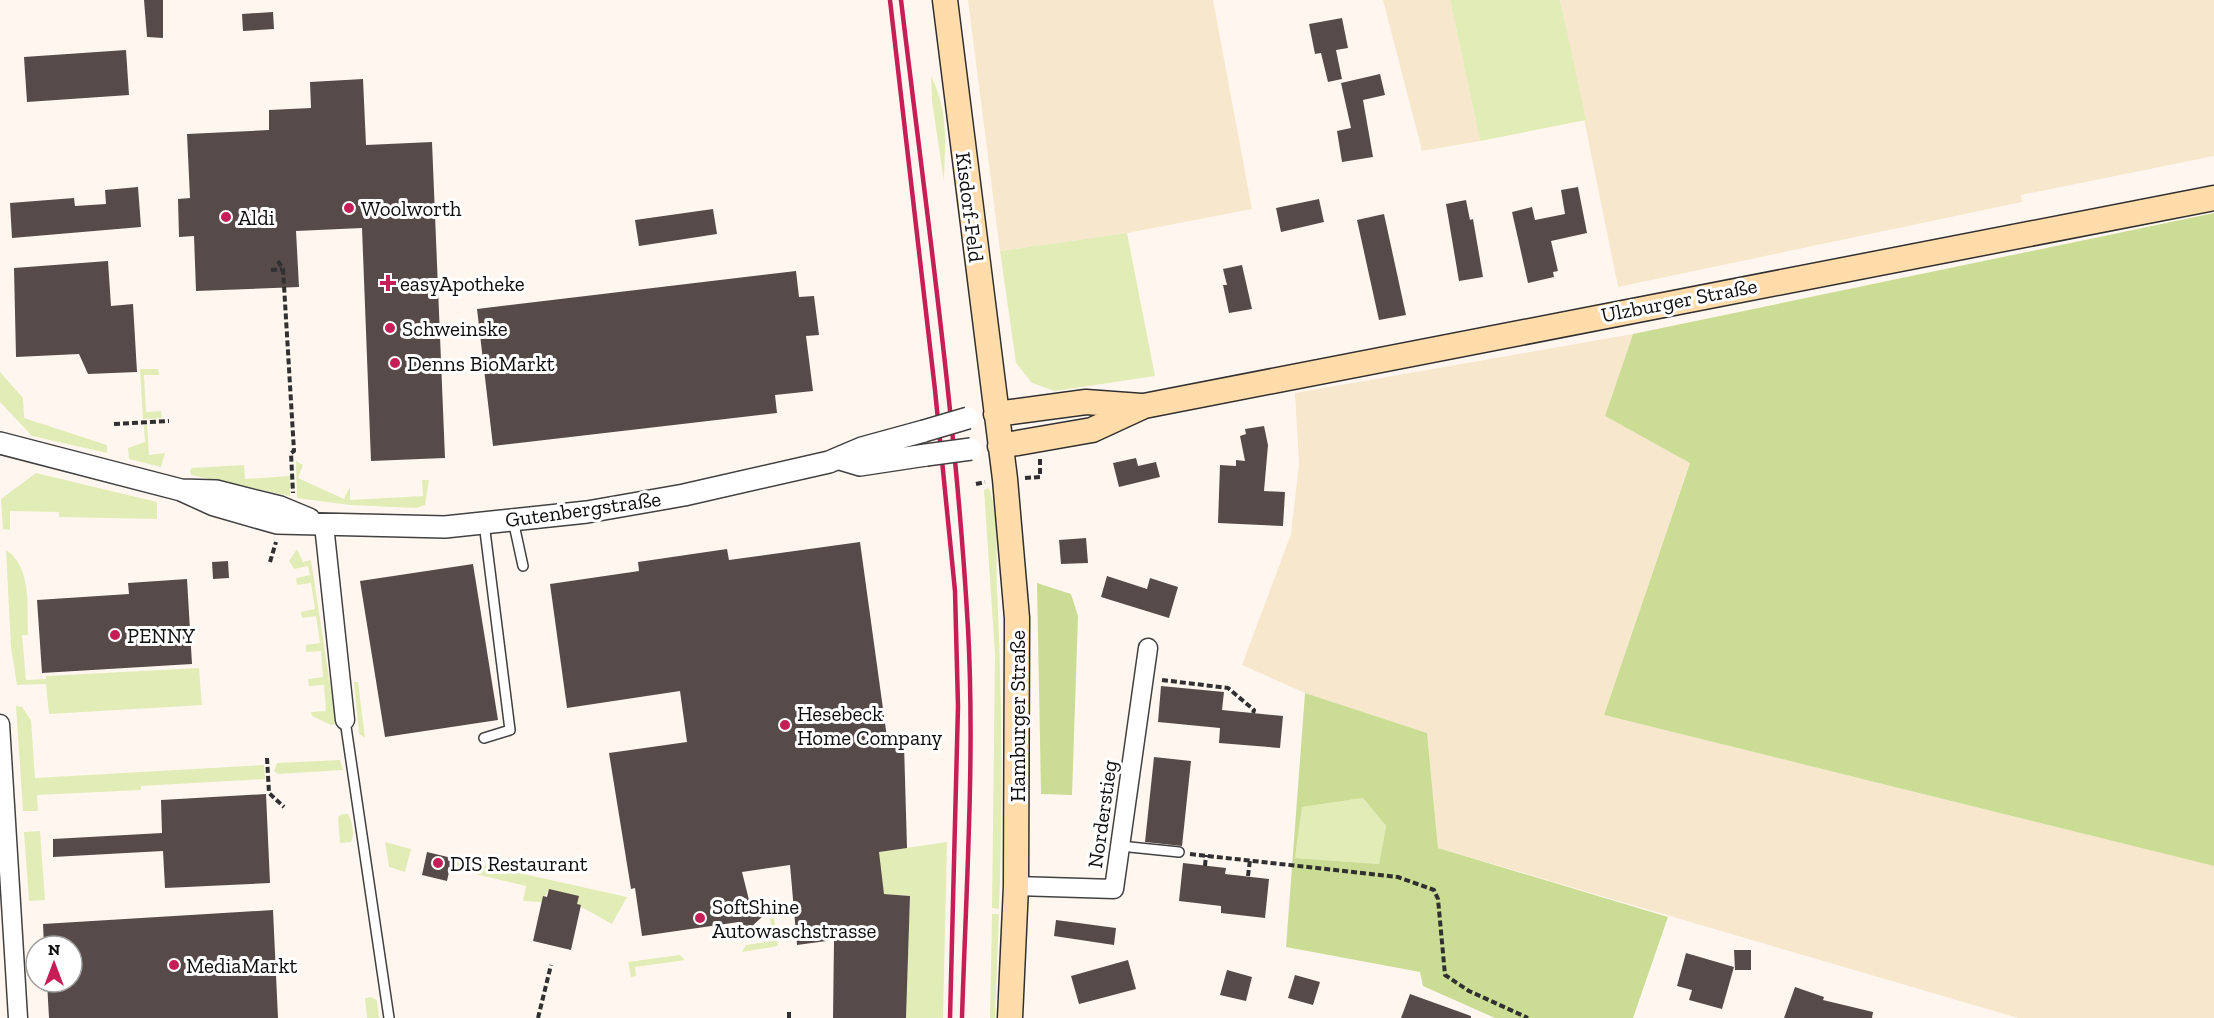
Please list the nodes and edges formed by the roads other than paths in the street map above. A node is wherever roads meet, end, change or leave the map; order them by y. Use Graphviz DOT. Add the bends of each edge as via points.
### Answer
graph roads {
  1 [pos="945,0"];
  2 [pos="2214,198"];
  3 [pos="1144,406"];
  4 [pos="996,414"];
  5 [pos="0,443"];
  6 [pos="1000,446"];
  7 [pos="840,459"];
  8 [pos="513,520"];
  9 [pos="484,523"];
  10 [pos="324,525"];
  11 [pos="523,566"];
  12 [pos="1148,648"];
  13 [pos="345,720"];
  14 [pos="0,724"];
  15 [pos="484,738"];
  16 [pos="1120,846"];
  17 [pos="1179,852"];
  18 [pos="1016,886"];
  19 [pos="18,1018"];
  20 [pos="389,1018"];
  21 [pos="1010,1018"];
  1 -- 4 [label="main road, Kisdorf-Feld"];
  2 -- 3 [label="main road, Ulzburger Straße"];
  3 -- 4 [label="main road, Ulzburger Straße" via="1086,402"];
  3 -- 6 [label="main road, Ulzburger Straße" via="1092,430"];
  4 -- 6 [label="main road, Hamburger Straße"];
  4 -- 7 [label="street, Gutenbergstraße, bridge" via="968,418 862,448"];
  5 -- 10 [label="street, Gutenbergstraße" via="181,490 214,505 277,523"];
  6 -- 7 [label="street, Gutenbergstraße, bridge" via="860,465"];
  6 -- 18 [label="main road, Hamburger Straße" via="1017,618"];
  7 -- 8 [label="street, Gutenbergstraße" via="684,495"];
  8 -- 9 [label="street, Gutenbergstraße"];
  8 -- 11 [label="lane"];
  9 -- 10 [label="street, Gutenbergstraße" via="446,527"];
  9 -- 15 [label="lane" via="510,730"];
  10 -- 13 [label="street"];
  12 -- 16 [label="street, Norderstieg"];
  13 -- 20 [label="lane"];
  14 -- 19 [label="street"];
  16 -- 17 [label="lane"];
  16 -- 18 [label="street, Norderstieg" via="1114,889"];
  18 -- 21 [label="main road, Hamburger Straße"];
}
